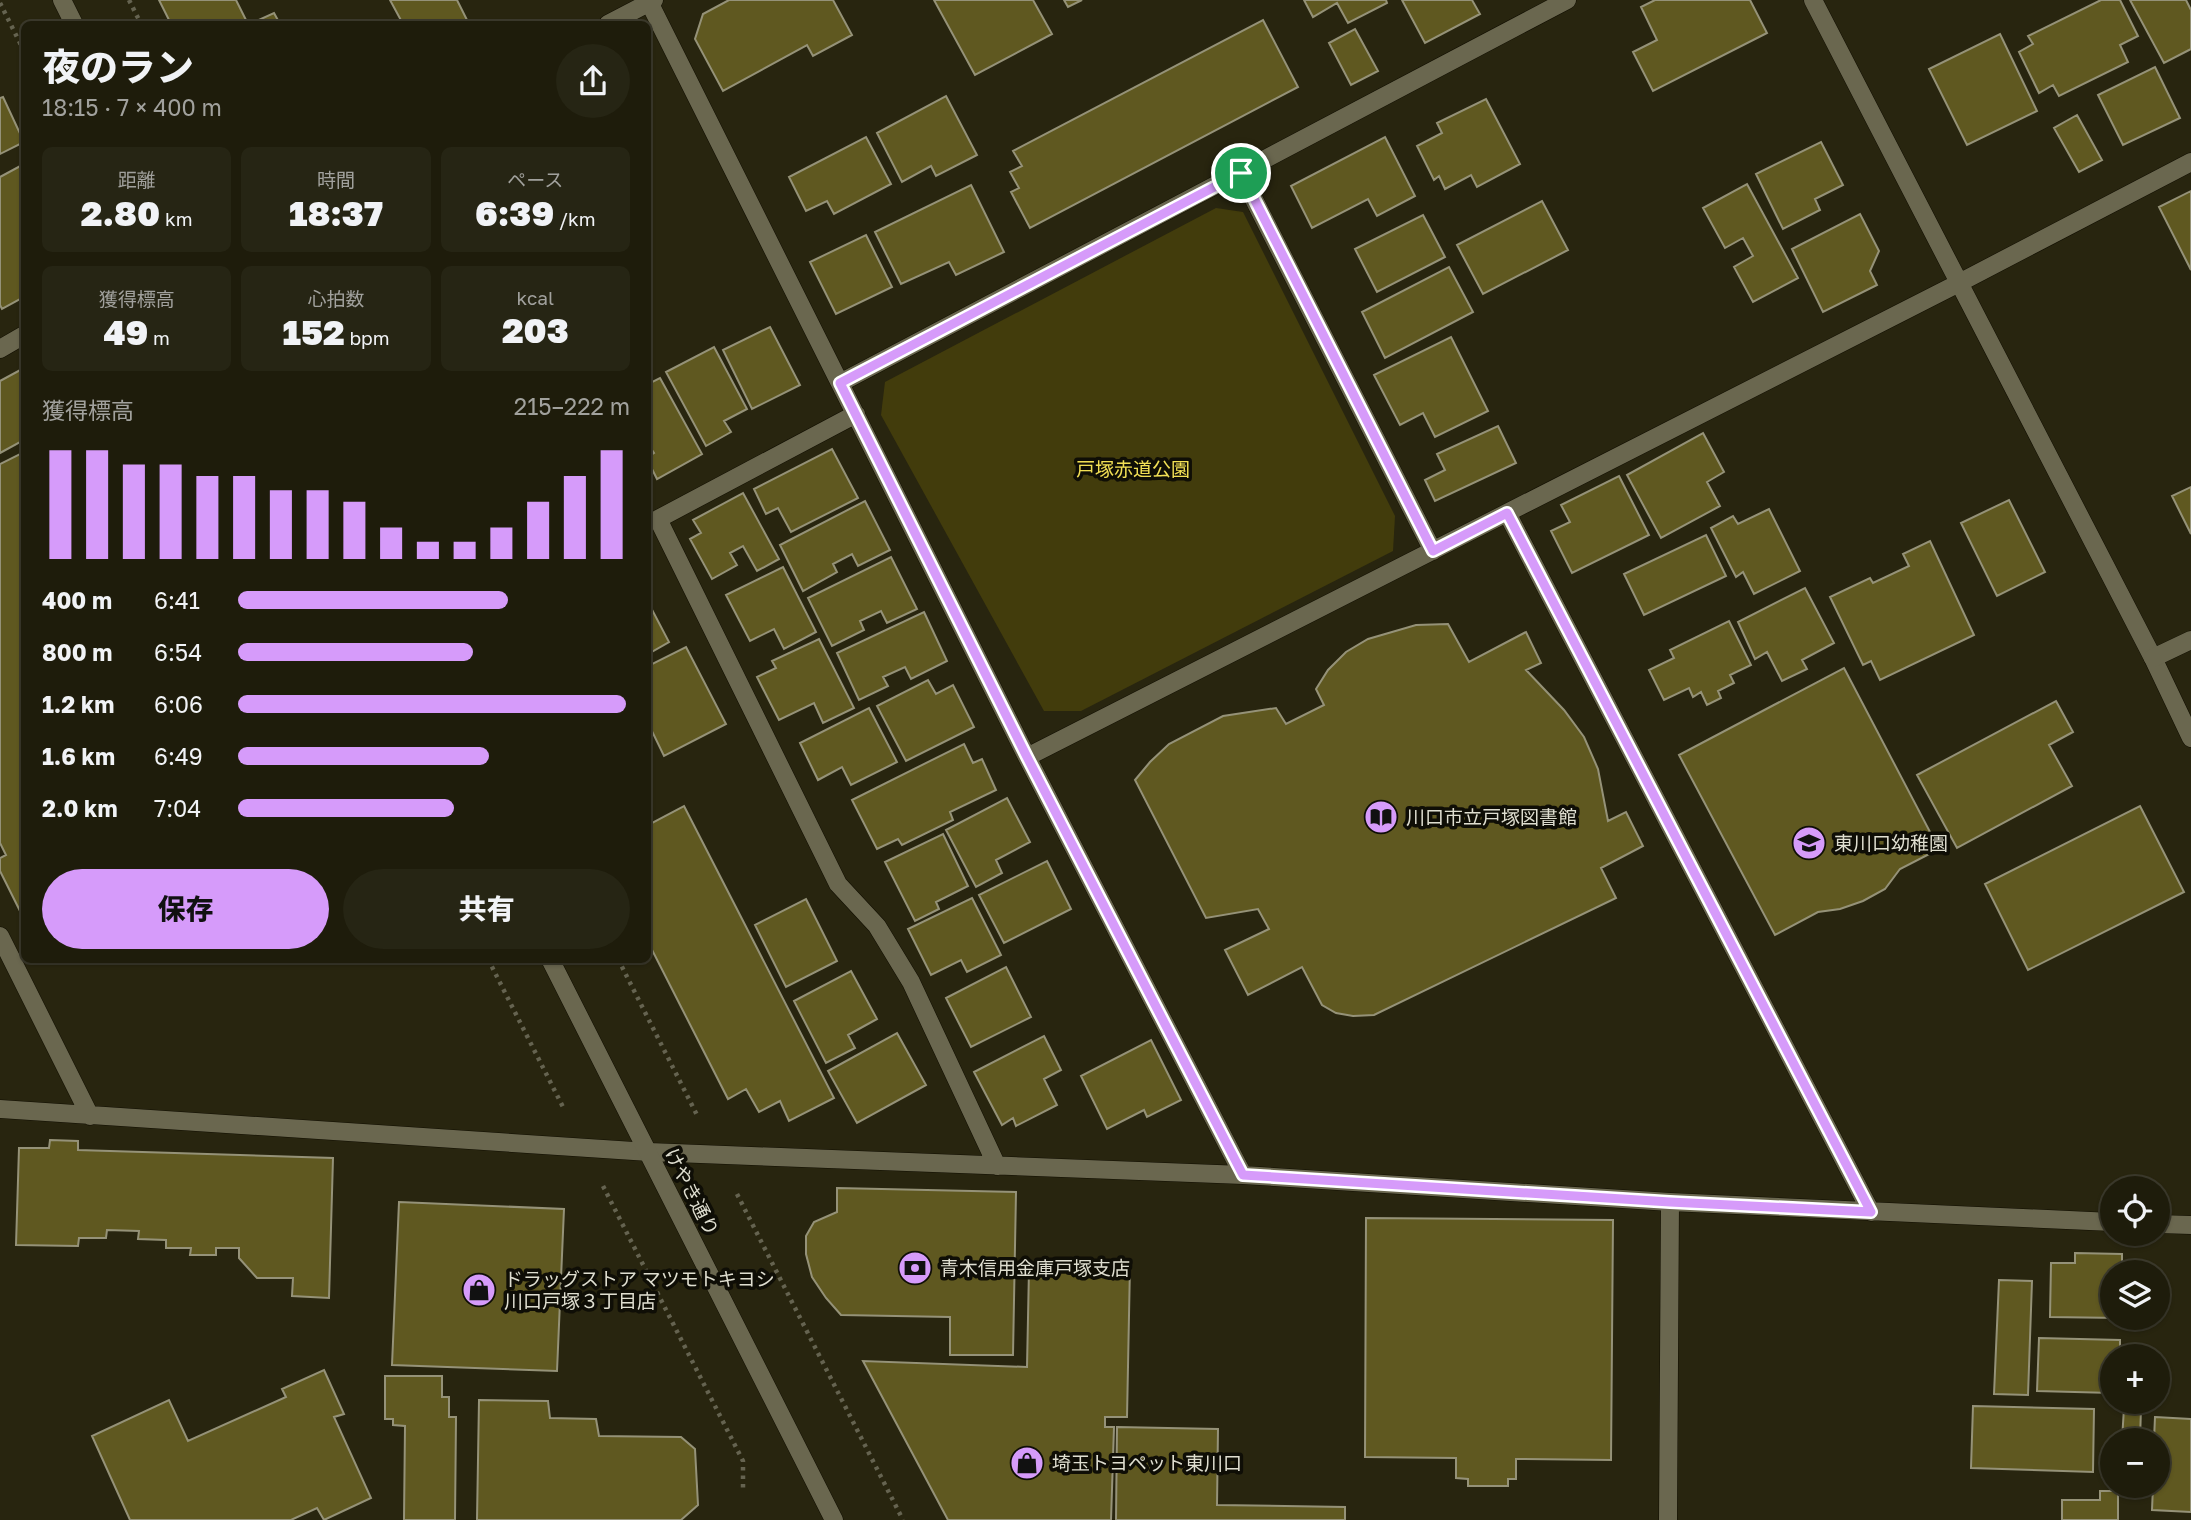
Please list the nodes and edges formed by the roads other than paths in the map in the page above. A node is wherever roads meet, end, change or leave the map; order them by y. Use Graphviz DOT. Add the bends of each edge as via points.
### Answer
graph roads {
  1 [pos="62,0"];
  2 [pos="1567,0"];
  3 [pos="1813,0"];
  4 [pos="651,1"];
  5 [pos="72,21"];
  6 [pos="614,21"];
  7 [pos="2191,162"];
  8 [pos="1241,173"];
  9 [pos="1959,283"];
  10 [pos="21,337"];
  11 [pos="0,349"];
  12 [pos="840,383"];
  13 [pos="856,414"];
  14 [pos="1507,513"];
  15 [pos="1433,551"];
  16 [pos="2191,640"];
  17 [pos="2152,658"];
  18 [pos="2191,738"];
  19 [pos="1027,757"];
  20 [pos="0,936"];
  21 [pos="552,963"];
  22 [pos="0,1109"];
  23 [pos="90,1116"];
  24 [pos="649,1152"];
  25 [pos="997,1166"];
  26 [pos="1243,1175"];
  27 [pos="1670,1202"];
  28 [pos="1871,1212"];
  29 [pos="2100,1222"];
  30 [pos="2170,1224"];
  31 [pos="2191,1225"];
  32 [pos="834,1520"];
  33 [pos="1668,1520"];
  1 -- 5 [label="street"];
  2 -- 8 [label="street"];
  3 -- 9 [label="street"];
  4 -- 6 [label="street"];
  4 -- 12 [label="street"];
  7 -- 9 [label="street"];
  8 -- 12 [label="street"];
  8 -- 15 [label="street"];
  9 -- 14 [label="street"];
  9 -- 17 [label="street"];
  10 -- 11 [label="street"];
  12 -- 13 [label="street"];
  13 -- 19 [label="street"];
  13 -- 25 [label="street" via="658,519 838,884 877,926 911,982"];
  14 -- 15 [label="street"];
  14 -- 28 [label="street"];
  15 -- 19 [label="street"];
  16 -- 17 [label="street"];
  17 -- 18 [label="street"];
  19 -- 26 [label="street"];
  20 -- 23 [label="street"];
  21 -- 24 [label="street, けやき通り"];
  22 -- 23 [label="street"];
  23 -- 24 [label="street"];
  24 -- 25 [label="street"];
  24 -- 32 [label="street, けやき通り"];
  25 -- 26 [label="street"];
  26 -- 27 [label="street"];
  27 -- 28 [label="street"];
  27 -- 33 [label="street"];
  28 -- 29 [label="street"];
  30 -- 31 [label="street"];
}
